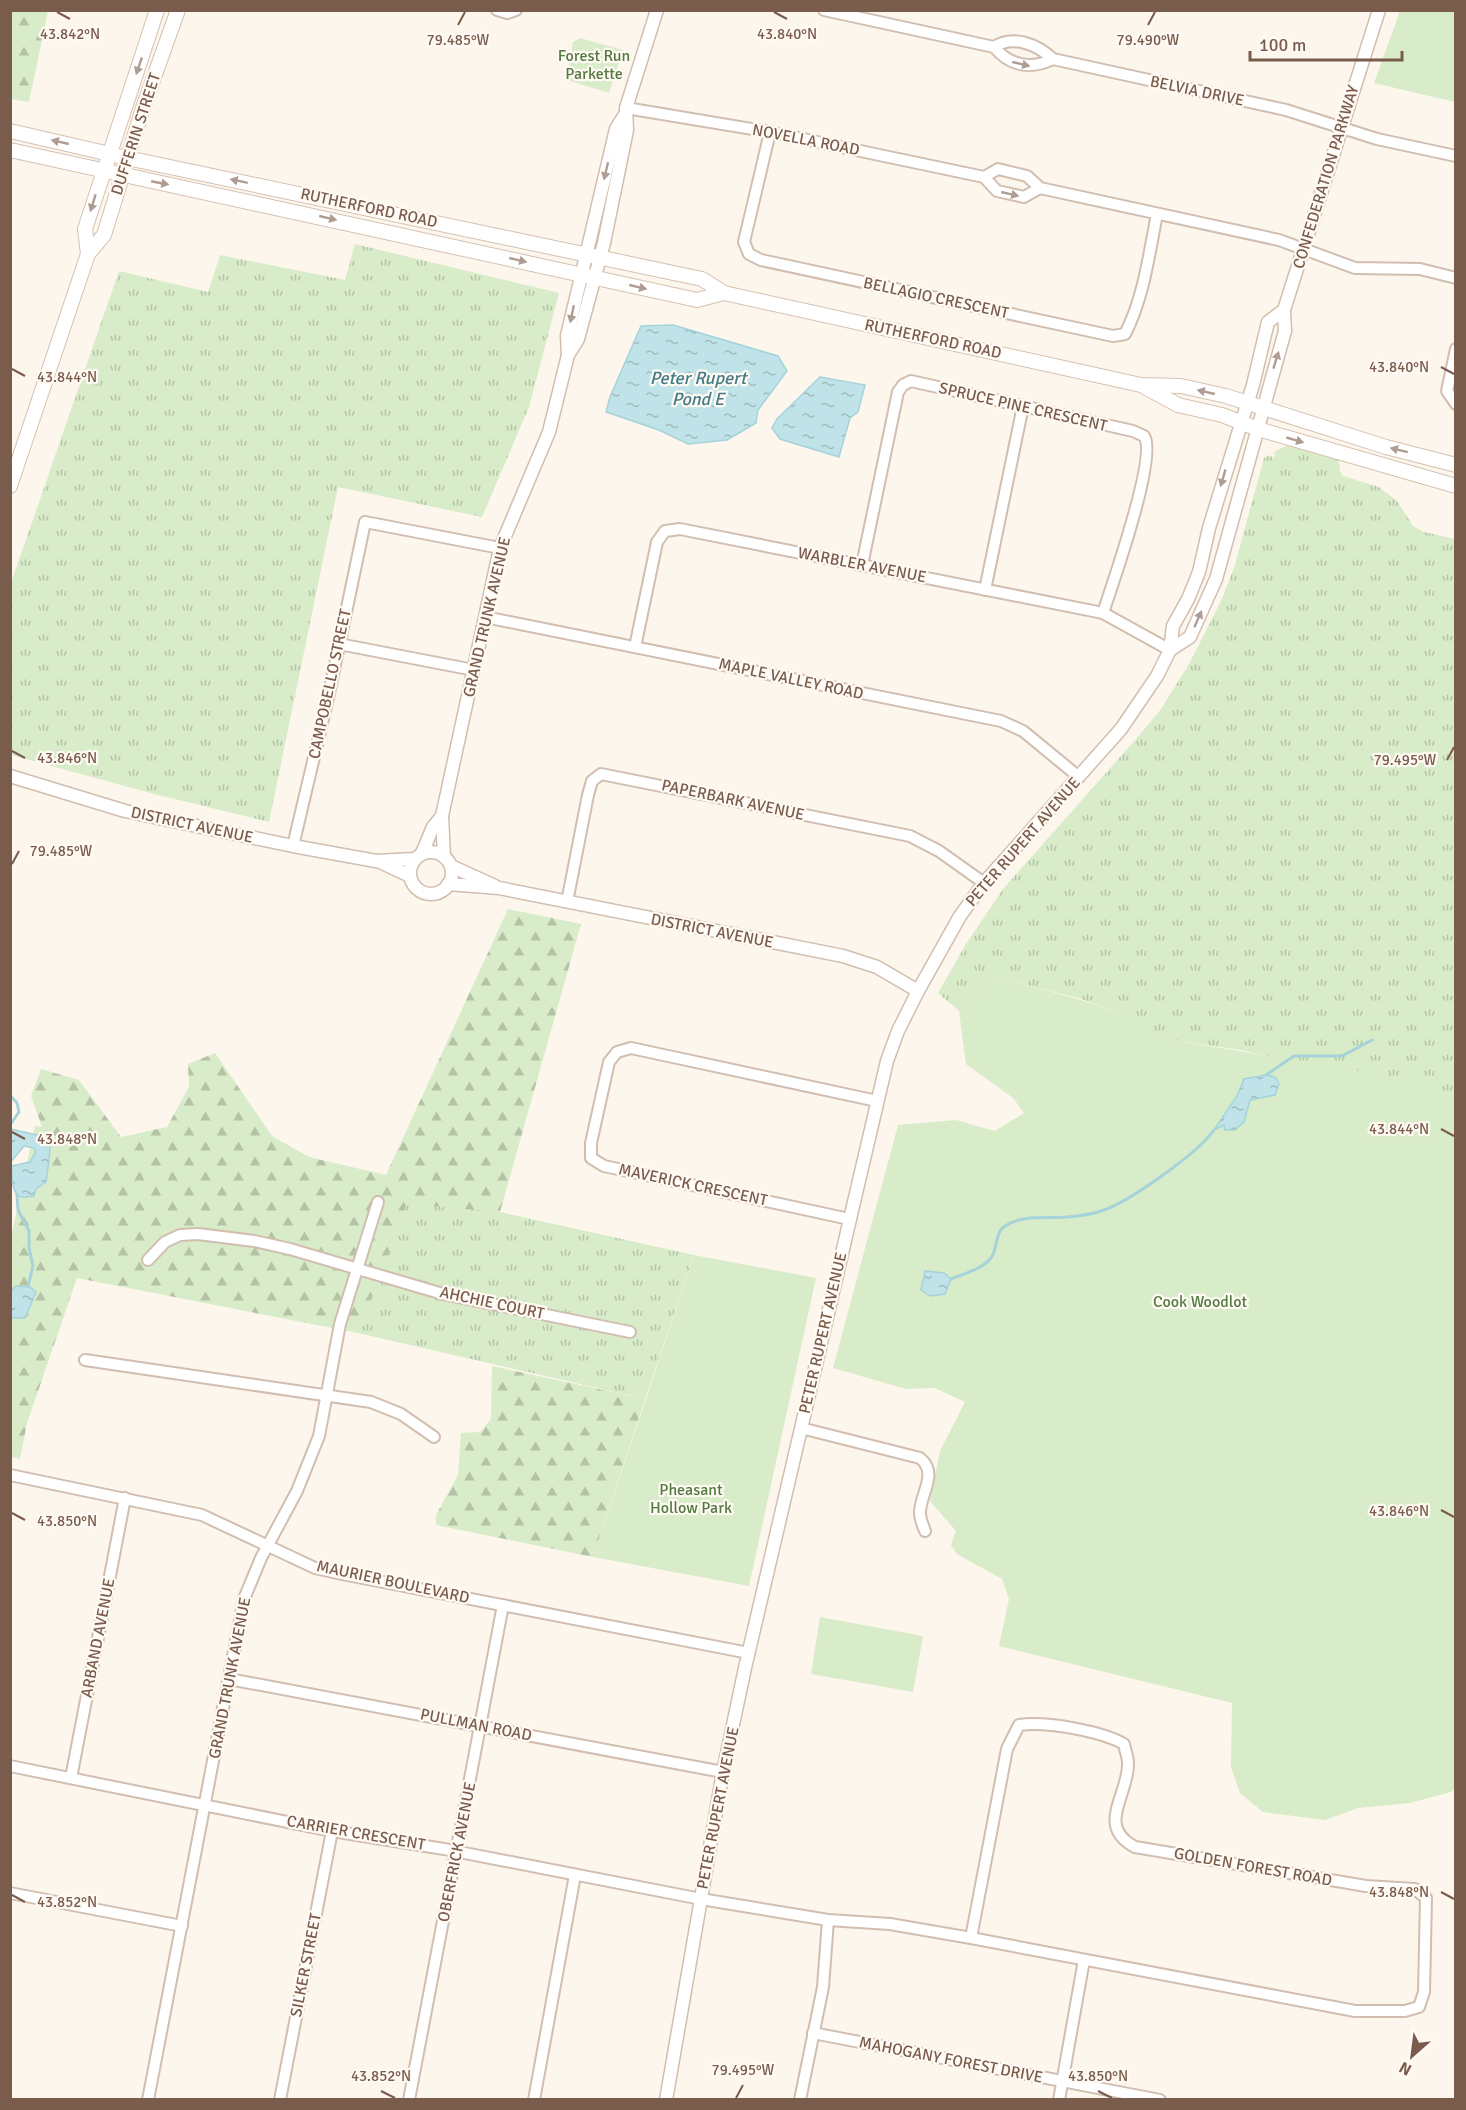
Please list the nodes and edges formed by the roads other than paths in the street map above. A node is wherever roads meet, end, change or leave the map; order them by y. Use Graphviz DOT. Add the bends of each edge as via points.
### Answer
graph roads {
  1 [pos="158,10"];
  2 [pos="178,10"];
  3 [pos="497,10"];
  4 [pos="516,10"];
  5 [pos="657,10"];
  6 [pos="824,10"];
  7 [pos="1378,11"];
  8 [pos="994,46"];
  9 [pos="1053,59"];
  10 [pos="625,112"];
  11 [pos="1341,127"];
  12 [pos="10,131"];
  13 [pos="770,132"];
  14 [pos="10,150"];
  15 [pos="109,154"];
  16 [pos="1455,156"];
  17 [pos="127,158"];
  18 [pos="103,171"];
  19 [pos="122,175"];
  20 [pos="984,177"];
  21 [pos="1040,189"];
  22 [pos="1157,214"];
  23 [pos="1304,249"];
  24 [pos="88,254"];
  25 [pos="585,254"];
  26 [pos="600,257"];
  27 [pos="581,274"];
  28 [pos="595,278"];
  29 [pos="1455,278"];
  30 [pos="724,293"];
  31 [pos="1284,310"];
  32 [pos="1455,349"];
  33 [pos="568,355"];
  34 [pos="1141,385"];
  35 [pos="1246,404"];
  36 [pos="1455,404"];
  37 [pos="1023,406"];
  38 [pos="1262,410"];
  39 [pos="1240,422"];
  40 [pos="1258,429"];
  41 [pos="1455,465"];
  42 [pos="10,486"];
  43 [pos="1455,486"];
  44 [pos="500,548"];
  45 [pos="862,565"];
  46 [pos="985,590"];
  47 [pos="1103,613"];
  48 [pos="485,617"];
  49 [pos="339,644"];
  50 [pos="635,647"];
  51 [pos="1170,650"];
  52 [pos="474,670"];
  53 [pos="10,777"];
  54 [pos="1079,777"];
  55 [pos="442,816"];
  56 [pos="293,846"];
  57 [pos="418,856"];
  58 [pos="376,861"];
  59 [pos="447,861"];
  60 [pos="410,876"];
  61 [pos="984,883"];
  62 [pos="448,884"];
  63 [pos="499,888"];
  64 [pos="567,902"];
  65 [pos="918,991"];
  66 [pos="877,1101"];
  67 [pos="378,1202"];
  68 [pos="849,1219"];
  69 [pos="148,1260"];
  70 [pos="356,1267"];
  71 [pos="630,1332"];
  72 [pos="85,1360"];
  73 [pos="327,1395"];
  74 [pos="801,1428"];
  75 [pos="434,1437"];
  76 [pos="10,1475"];
  77 [pos="125,1498"];
  78 [pos="925,1531"];
  79 [pos="270,1545"];
  80 [pos="503,1605"];
  81 [pos="749,1653"];
  82 [pos="229,1679"];
  83 [pos="481,1726"];
  84 [pos="10,1766"];
  85 [pos="723,1772"];
  86 [pos="71,1778"];
  87 [pos="205,1804"];
  88 [pos="332,1830"];
  89 [pos="457,1852"];
  90 [pos="575,1875"];
  91 [pos="10,1893"];
  92 [pos="700,1899"];
  93 [pos="828,1920"];
  94 [pos="182,1926"];
  95 [pos="971,1938"];
  96 [pos="1084,1960"];
  97 [pos="813,2033"];
  98 [pos="1062,2081"];
  99 [pos="148,2100"];
  100 [pos="280,2100"];
  101 [pos="409,2100"];
  102 [pos="534,2100"];
  103 [pos="666,2100"];
  104 [pos="800,2100"];
  105 [pos="1059,2100"];
  106 [pos="1160,2100"];
  1 -- 15 [label="main road, DUFFERIN STREET, one-way"];
  2 -- 17 [label="main road, DUFFERIN STREET"];
  3 -- 4 [label="street"];
  5 -- 10 [label="street"];
  6 -- 8 [label="street, BELVIA DRIVE"];
  7 -- 11 [label="street, CONFEDERATION PARKWAY"];
  8 -- 9 [label="street, BELVIA DRIVE" via="1008,40 1040,47"];
  8 -- 9 [label="street, BELVIA DRIVE, one-way" via="1005,60 1036,67"];
  9 -- 11 [label="street, BELVIA DRIVE" via="1286,110"];
  10 -- 13 [label="street, NOVELLA ROAD"];
  10 -- 25 [label="street, GRAND TRUNK AVENUE, one-way" via="616,129"];
  10 -- 26 [label="street, GRAND TRUNK AVENUE" via="627,130"];
  11 -- 16 [label="street, BELVIA DRIVE"];
  11 -- 23 [label="street, CONFEDERATION PARKWAY"];
  15 -- 12 [label="main road, RUTHERFORD ROAD, one-way"];
  13 -- 20 [label="street, NOVELLA ROAD"];
  13 -- 22 [label="street, BELLAGIO CRESCENT" via="744,242 749,254 761,260 1113,336 1125,334 1130,323 1145,279"];
  14 -- 18 [label="main road, RUTHERFORD ROAD"];
  15 -- 17 [label="main road, RUTHERFORD ROAD"];
  15 -- 18 [label="main road, DUFFERIN STREET"];
  17 -- 19 [label="main road, DUFFERIN STREET"];
  25 -- 17 [label="main road, RUTHERFORD ROAD, one-way"];
  18 -- 19 [label="main road, RUTHERFORD ROAD"];
  18 -- 24 [label="main road, DUFFERIN STREET, one-way" via="85,229"];
  19 -- 24 [label="main road, DUFFERIN STREET" via="104,235"];
  19 -- 27 [label="main road, RUTHERFORD ROAD, one-way"];
  20 -- 21 [label="street, NOVELLA ROAD, one-way" via="997,191 1024,197"];
  20 -- 21 [label="street, NOVELLA ROAD" via="998,168 1027,176"];
  21 -- 22 [label="street, NOVELLA ROAD"];
  22 -- 23 [label="street, NOVELLA ROAD"];
  23 -- 29 [label="street, NOVELLA ROAD" via="1355,268 1420,269"];
  23 -- 31 [label="street, CONFEDERATION PARKWAY"];
  24 -- 42 [label="main road, DUFFERIN STREET"];
  25 -- 26 [label="main road, RUTHERFORD ROAD"];
  25 -- 27 [label="street, GRAND TRUNK AVENUE"];
  26 -- 28 [label="street, GRAND TRUNK AVENUE"];
  26 -- 30 [label="main road, RUTHERFORD ROAD" via="702,279"];
  27 -- 28 [label="main road, RUTHERFORD ROAD"];
  27 -- 33 [label="street, GRAND TRUNK AVENUE, one-way" via="567,336"];
  28 -- 30 [label="main road, RUTHERFORD ROAD, one-way" via="697,300"];
  28 -- 33 [label="street, GRAND TRUNK AVENUE" via="578,339"];
  30 -- 34 [label="main road, RUTHERFORD ROAD"];
  31 -- 35 [label="street, CONFEDERATION PARKWAY" via="1268,322"];
  38 -- 31 [label="street, CONFEDERATION PARKWAY, one-way" via="1285,331"];
  32 -- 36 [label="street" via="1447,392"];
  33 -- 44 [label="street, GRAND TRUNK AVENUE" via="549,432"];
  35 -- 34 [label="main road, RUTHERFORD ROAD, one-way" via="1181,386"];
  34 -- 39 [label="main road, RUTHERFORD ROAD" via="1178,405"];
  35 -- 38 [label="main road, RUTHERFORD ROAD"];
  35 -- 39 [label="street, PETER RUPERT AVENUE"];
  37 -- 45 [label="street, SPRUCE PINE CRESCENT" via="911,381 903,385 898,392"];
  37 -- 46 [label="street"];
  37 -- 47 [label="street, SPRUCE PINE CRESCENT" via="1133,431 1148,441 1136,508"];
  38 -- 40 [label="street, CONFEDERATION PARKWAY"];
  41 -- 38 [label="main road, RUTHERFORD ROAD, one-way"];
  39 -- 40 [label="main road, RUTHERFORD ROAD"];
  39 -- 51 [label="street, PETER RUPERT AVENUE, one-way" via="1199,572 1173,626"];
  40 -- 43 [label="main road, RUTHERFORD ROAD, one-way"];
  51 -- 40 [label="street, PETER RUPERT AVENUE, one-way" via="1190,637 1216,579"];
  44 -- 48 [label="street, GRAND TRUNK AVENUE"];
  44 -- 49 [label="street, CAMPOBELLO STREET" via="365,522"];
  45 -- 46 [label="street, WARBLER AVENUE"];
  45 -- 50 [label="street, WARBLER AVENUE" via="681,529 665,531 657,542"];
  46 -- 47 [label="street, WARBLER AVENUE"];
  47 -- 51 [label="street, WARBLER AVENUE"];
  48 -- 50 [label="street, MAPLE VALLEY ROAD"];
  48 -- 52 [label="street, GRAND TRUNK AVENUE"];
  49 -- 52 [label="street"];
  49 -- 56 [label="street, CAMPOBELLO STREET"];
  50 -- 54 [label="street, MAPLE VALLEY ROAD" via="1001,721 1040,743"];
  51 -- 54 [label="street, PETER RUPERT AVENUE" via="1121,729"];
  52 -- 55 [label="street, GRAND TRUNK AVENUE"];
  53 -- 56 [label="street, DISTRICT AVENUE" via="125,811"];
  54 -- 61 [label="street, PETER RUPERT AVENUE"];
  55 -- 57 [label="street, GRAND TRUNK AVENUE"];
  55 -- 59 [label="street, GRAND TRUNK AVENUE"];
  56 -- 58 [label="street, DISTRICT AVENUE"];
  57 -- 58 [label="street, DISTRICT AVENUE"];
  57 -- 59 [label="street" via="434,852"];
  57 -- 60 [label="street"];
  58 -- 60 [label="street, DISTRICT AVENUE"];
  59 -- 62 [label="street"];
  59 -- 63 [label="street, DISTRICT AVENUE"];
  60 -- 62 [label="street" via="416,888 428,894 440,892"];
  61 -- 64 [label="street, PAPERBARK AVENUE" via="910,836 601,774 592,781 588,795"];
  61 -- 65 [label="street, PETER RUPERT AVENUE" via="960,916"];
  62 -- 63 [label="street, DISTRICT AVENUE"];
  63 -- 64 [label="street, DISTRICT AVENUE"];
  64 -- 65 [label="street, DISTRICT AVENUE" via="843,956 877,967"];
  65 -- 66 [label="street, PETER RUPERT AVENUE" via="898,1031"];
  66 -- 68 [label="street, PETER RUPERT AVENUE"];
  66 -- 68 [label="street, MAVERICK CRESCENT" via="631,1048 617,1052 609,1062 591,1158 604,1166"];
  67 -- 70 [label="street, GRAND TRUNK AVENUE"];
  68 -- 74 [label="street, PETER RUPERT AVENUE"];
  69 -- 70 [label="street, AHCHIE COURT" via="165,1242 180,1235 198,1234 271,1244"];
  70 -- 71 [label="street, AHCHIE COURT" via="443,1294"];
  70 -- 73 [label="street, GRAND TRUNK AVENUE" via="340,1324"];
  72 -- 73 [label="street"];
  73 -- 75 [label="street" via="371,1402 401,1414"];
  73 -- 79 [label="street, GRAND TRUNK AVENUE" via="310,1460"];
  74 -- 78 [label="street" via="920,1458 927,1464 929,1475 920,1514"];
  74 -- 81 [label="street, PETER RUPERT AVENUE"];
  76 -- 77 [label="street, MAURIER BOULEVARD"];
  77 -- 79 [label="street, MAURIER BOULEVARD" via="202,1515"];
  77 -- 86 [label="street, ARBAND AVENUE"];
  79 -- 80 [label="street, MAURIER BOULEVARD" via="315,1568"];
  79 -- 82 [label="street, GRAND TRUNK AVENUE" via="244,1599"];
  80 -- 81 [label="street, MAURIER BOULEVARD"];
  80 -- 83 [label="street, OBERFRICK AVENUE"];
  81 -- 85 [label="street, PETER RUPERT AVENUE"];
  82 -- 83 [label="street, PULLMAN ROAD"];
  82 -- 87 [label="street, GRAND TRUNK AVENUE"];
  83 -- 85 [label="street, PULLMAN ROAD"];
  83 -- 89 [label="street, OBERFRICK AVENUE"];
  84 -- 86 [label="street, CARRIER CRESCENT"];
  85 -- 92 [label="street, PETER RUPERT AVENUE"];
  86 -- 87 [label="street, CARRIER CRESCENT"];
  87 -- 88 [label="street, CARRIER CRESCENT"];
  87 -- 94 [label="street, GRAND TRUNK AVENUE"];
  88 -- 89 [label="street, CARRIER CRESCENT"];
  88 -- 100 [label="street, SILKER STREET"];
  89 -- 90 [label="street, CARRIER CRESCENT"];
  89 -- 101 [label="street, OBERFRICK AVENUE"];
  90 -- 92 [label="street, CARRIER CRESCENT"];
  90 -- 102 [label="street"];
  91 -- 94 [label="street"];
  92 -- 93 [label="street, GOLDEN FOREST ROAD"];
  92 -- 103 [label="street, PETER RUPERT AVENUE"];
  93 -- 95 [label="street, GOLDEN FOREST ROAD" via="890,1924"];
  93 -- 97 [label="street" via="823,1987"];
  94 -- 99 [label="street, GRAND TRUNK AVENUE"];
  95 -- 96 [label="street, GOLDEN FOREST ROAD"];
  95 -- 96 [label="street, GOLDEN FOREST ROAD" via="1007,1749 1019,1725 1033,1723 1110,1736 1124,1744 1128,1763 1115,1825 1119,1837 1135,1847 1366,1886 1415,1889 1426,1898 1424,1992 1419,2007 1405,2011 1355,2011"];
  96 -- 98 [label="street"];
  97 -- 98 [label="street, MAHOGANY FOREST DRIVE"];
  97 -- 104 [label="street"];
  98 -- 105 [label="street"];
  98 -- 106 [label="street, MAHOGANY FOREST DRIVE"];
}
